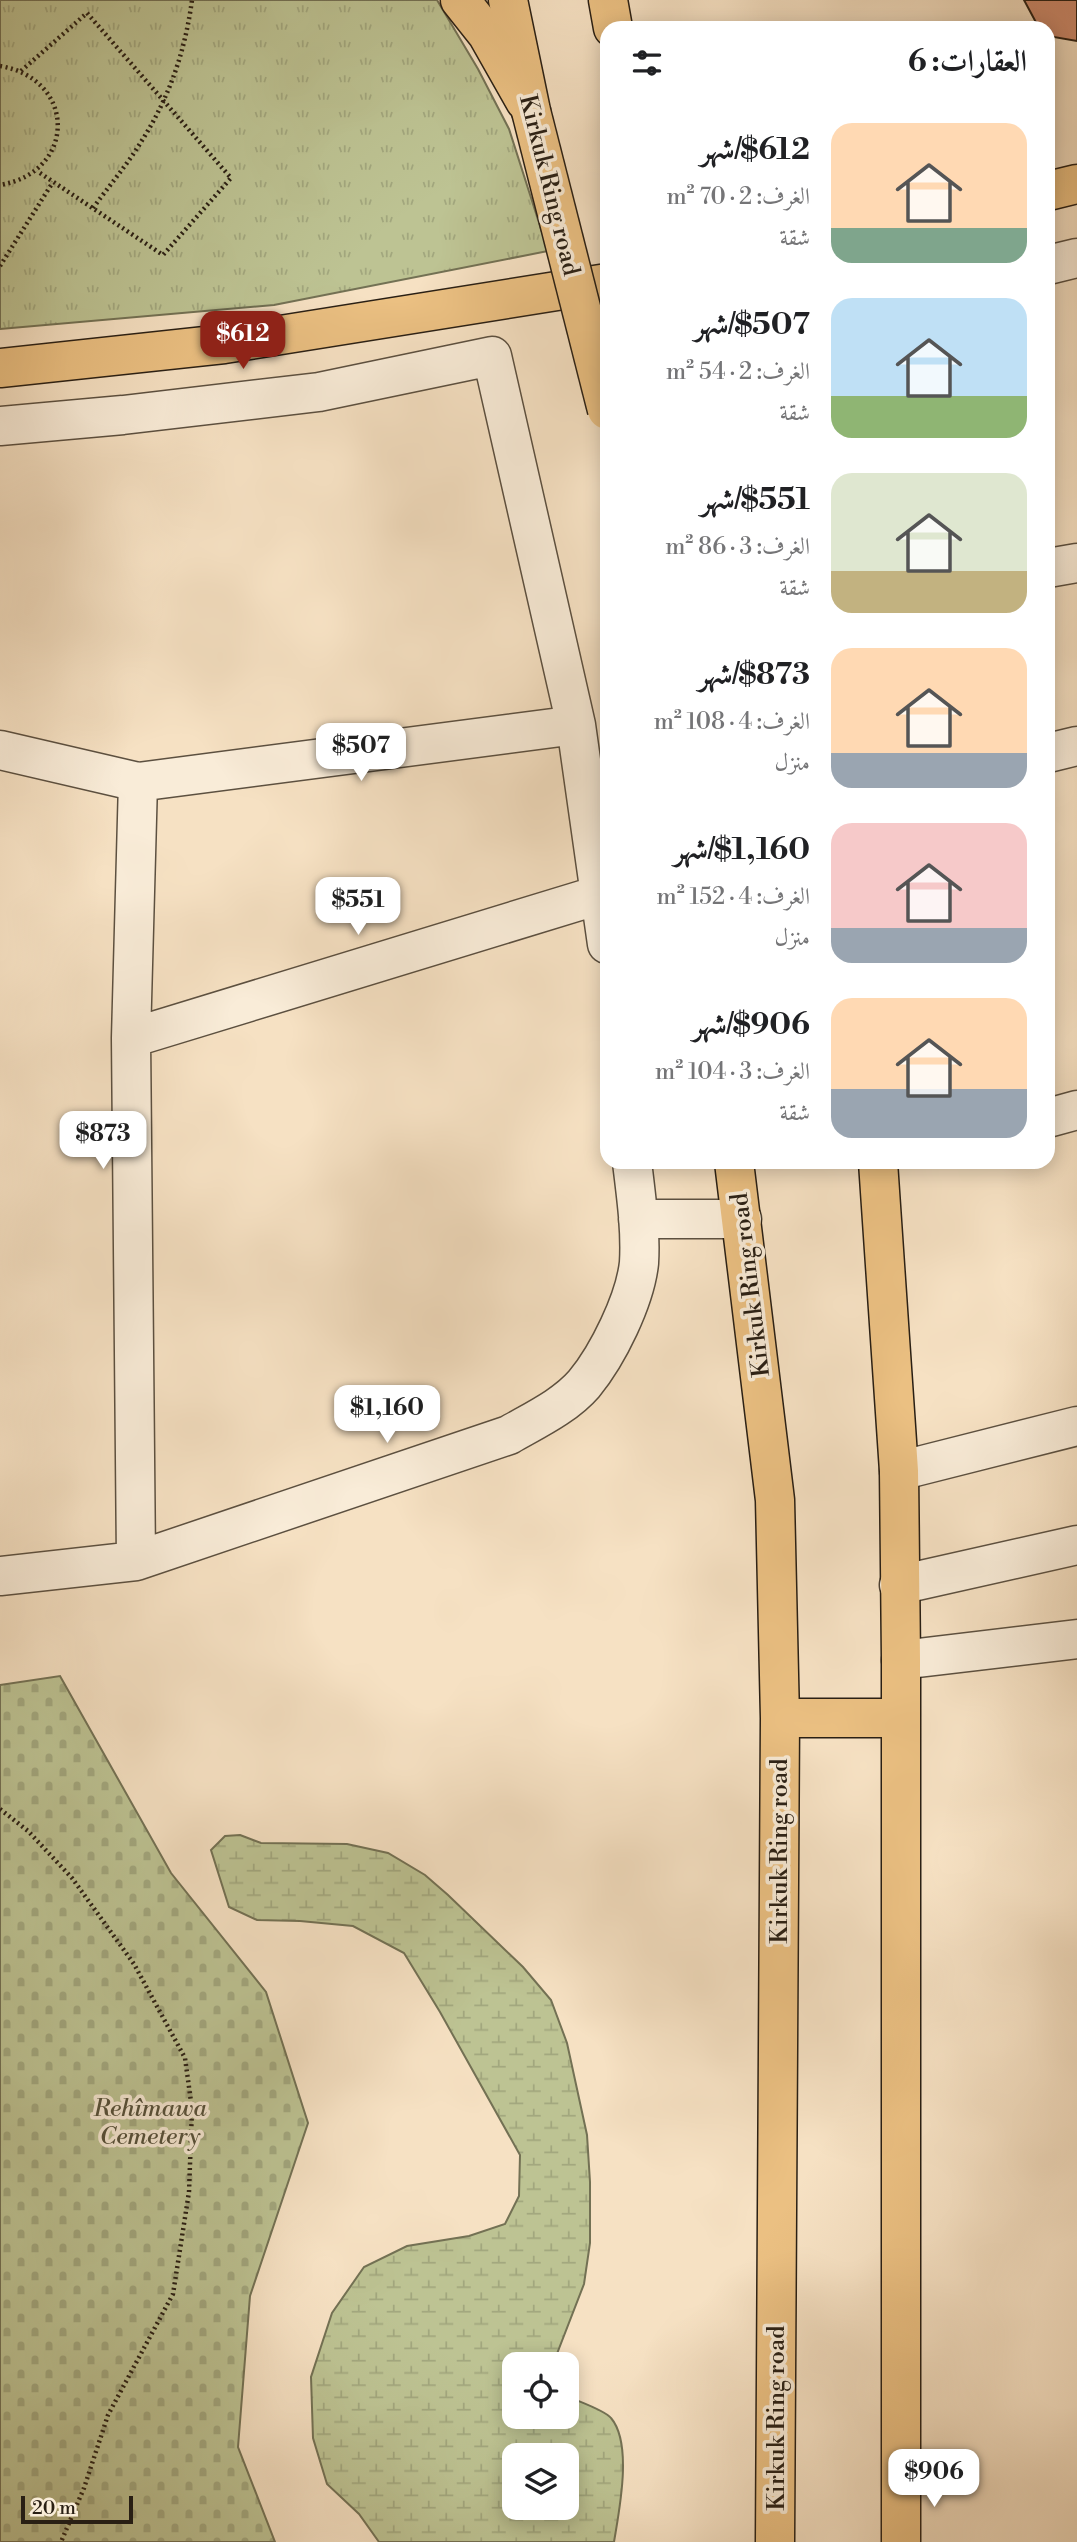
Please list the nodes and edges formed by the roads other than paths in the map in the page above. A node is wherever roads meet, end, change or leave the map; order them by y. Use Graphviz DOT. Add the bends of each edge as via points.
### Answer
graph roads {
  1 [pos="460,0"];
  2 [pos="508,0"];
  3 [pos="608,0"];
  4 [pos="612,21"];
  5 [pos="531,111"];
  6 [pos="1077,184"];
  7 [pos="1055,189"];
  8 [pos="1077,258"];
  9 [pos="1055,263"];
  10 [pos="600,284"];
  11 [pos="0,368"];
  12 [pos="600,382"];
  13 [pos="0,426"];
  14 [pos="1077,563"];
  15 [pos="1055,567"];
  16 [pos="576,725"];
  17 [pos="1077,746"];
  18 [pos="0,750"];
  19 [pos="1055,751"];
  20 [pos="138,782"];
  21 [pos="600,881"];
  22 [pos="600,895"];
  23 [pos="131,1038"];
  24 [pos="1077,1110"];
  25 [pos="1055,1116"];
  26 [pos="633,1169"];
  27 [pos="735,1169"];
  28 [pos="880,1169"];
  29 [pos="638,1219"];
  30 [pos="742,1219"];
  31 [pos="1077,1426"];
  32 [pos="898,1471"];
  33 [pos="1077,1545"];
  34 [pos="136,1561"];
  35 [pos="0,1576"];
  36 [pos="899,1585"];
  37 [pos="1077,1639"];
  38 [pos="901,1660"];
  39 [pos="780,1718"];
  40 [pos="900,1718"];
  41 [pos="901,2481"];
  42 [pos="775,2542"];
  43 [pos="901,2542"];
  44 [pos="907,2542"];
  1 -- 5 [label="main road" via="487,34"];
  2 -- 5 [label="main road, Kirkuk Ring road"];
  3 -- 4 [label="main road"];
  5 -- 12 [label="main road, Kirkuk Ring road, bridge"];
  6 -- 7 [label="main road"];
  8 -- 9 [label="street"];
  10 -- 11 [label="main road" via="224,344"];
  13 -- 16 [label="street" via="318,392 492,356"];
  14 -- 15 [label="street"];
  16 -- 20 [label="street"];
  16 -- 21 [label="street"];
  17 -- 19 [label="street"];
  18 -- 20 [label="street"];
  20 -- 23 [label="street"];
  22 -- 23 [label="street"];
  23 -- 34 [label="street"];
  24 -- 25 [label="street"];
  26 -- 29 [label="street"];
  27 -- 30 [label="main road, Kirkuk Ring road"];
  28 -- 32 [label="main road"];
  29 -- 30 [label="street"];
  29 -- 34 [label="street" via="639,1264 629,1307 583,1384 556,1408 509,1435"];
  30 -- 39 [label="main road, Kirkuk Ring road" via="775,1500"];
  31 -- 32 [label="street"];
  32 -- 36 [label="main road"];
  33 -- 36 [label="street"];
  34 -- 35 [label="street"];
  36 -- 38 [label="main road"];
  37 -- 38 [label="street"];
  38 -- 40 [label="main road"];
  39 -- 40 [label="main road"];
  39 -- 42 [label="main road, Kirkuk Ring road"];
  40 -- 41 [label="main road"];
  41 -- 43 [label="main road"];
  41 -- 44 [label="street"];
}
